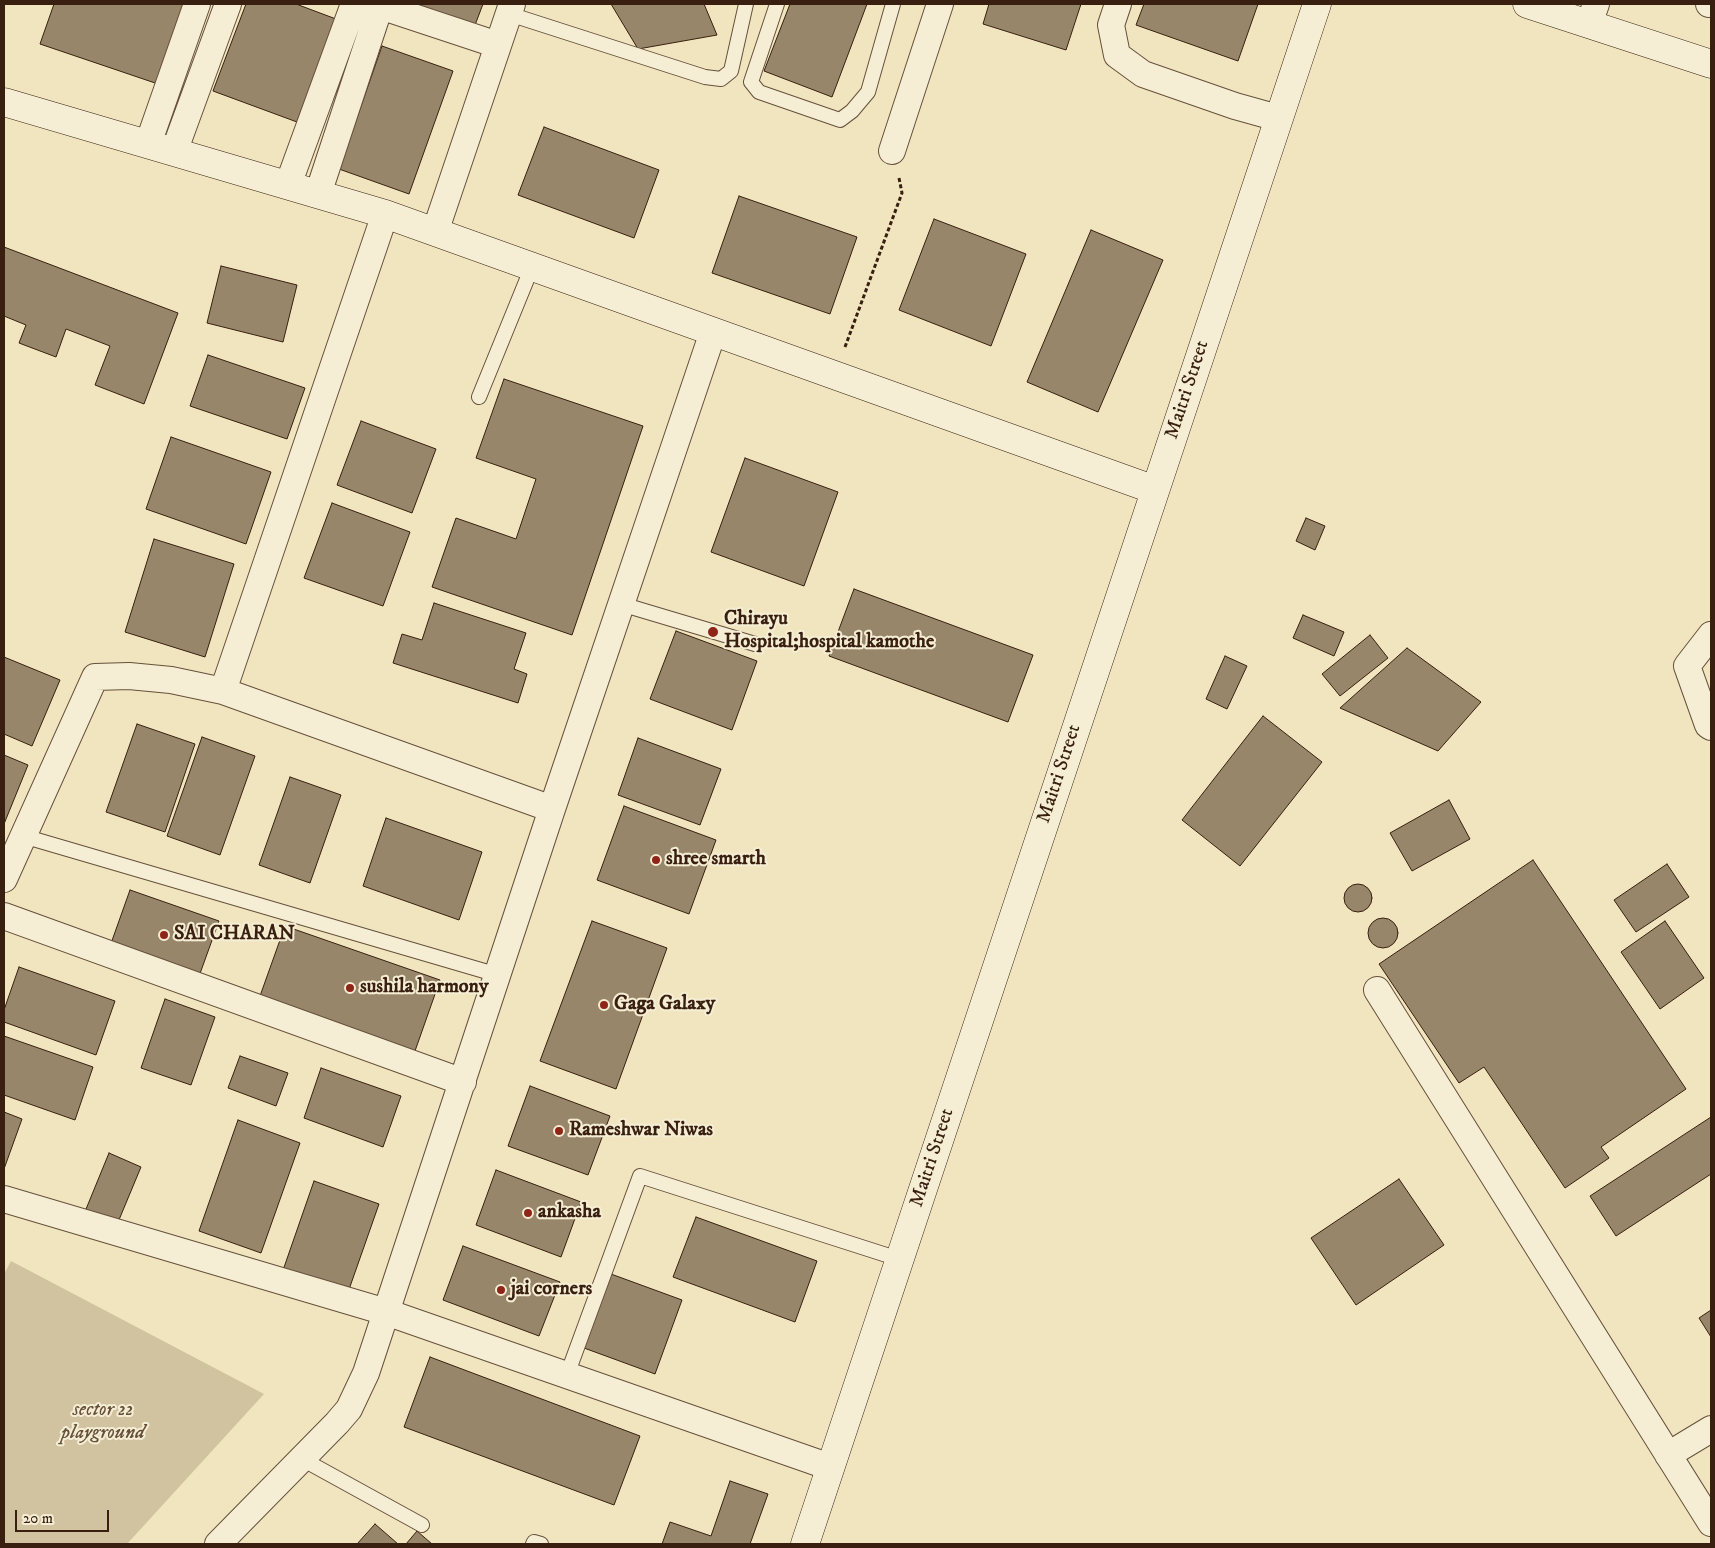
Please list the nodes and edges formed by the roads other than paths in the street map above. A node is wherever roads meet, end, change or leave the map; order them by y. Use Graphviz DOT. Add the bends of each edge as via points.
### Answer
graph roads {
  1 [pos="197,4"];
  2 [pos="228,4"];
  3 [pos="354,4"];
  4 [pos="746,4"];
  5 [pos="777,4"];
  6 [pos="893,4"];
  7 [pos="940,4"];
  8 [pos="1118,4"];
  9 [pos="1317,4"];
  10 [pos="1527,4"];
  11 [pos="511,9"];
  12 [pos="1592,14"];
  13 [pos="498,45"];
  14 [pos="1711,64"];
  15 [pos="4,102"];
  16 [pos="1278,118"];
  17 [pos="148,144"];
  18 [pos="892,151"];
  19 [pos="174,152"];
  20 [pos="288,186"];
  21 [pos="318,194"];
  22 [pos="384,214"];
  23 [pos="435,232"];
  24 [pos="532,267"];
  25 [pos="713,332"];
  26 [pos="479,397"];
  27 [pos="1155,490"];
  28 [pos="621,604"];
  29 [pos="1711,635"];
  30 [pos="755,644"];
  31 [pos="223,691"];
  32 [pos="1711,727"];
  33 [pos="552,808"];
  34 [pos="23,836"];
  35 [pos="4,879"];
  36 [pos="4,916"];
  37 [pos="498,975"];
  38 [pos="1377,990"];
  39 [pos="463,1082"];
  40 [pos="4,1199"];
  41 [pos="899,1259"];
  42 [pos="386,1312"];
  43 [pos="567,1375"];
  44 [pos="1711,1429"];
  45 [pos="1668,1455"];
  46 [pos="302,1459"];
  47 [pos="830,1467"];
  48 [pos="1711,1523"];
  49 [pos="422,1524"];
  50 [pos="218,1544"];
  51 [pos="533,1544"];
  52 [pos="541,1544"];
  53 [pos="805,1544"];
  1 -- 17 [label="street"];
  2 -- 19 [label="street"];
  3 -- 20 [label="street"];
  4 -- 11 [label="lane" via="731,71 721,80"];
  5 -- 6 [label="lane" via="750,82 759,92 840,120 868,92"];
  7 -- 18 [label="street"];
  8 -- 16 [label="street" via="1111,25 1116,55 1143,74"];
  9 -- 16 [label="street, Maitri Street"];
  10 -- 12 [label="street"];
  11 -- 13 [label="street"];
  12 -- 14 [label="street"];
  13 -- 21 [label="street" via="380,6"];
  13 -- 23 [label="street"];
  15 -- 17 [label="street"];
  16 -- 27 [label="street, Maitri Street"];
  17 -- 19 [label="street"];
  19 -- 20 [label="street"];
  20 -- 21 [label="street"];
  21 -- 22 [label="street"];
  22 -- 23 [label="street"];
  22 -- 31 [label="street"];
  23 -- 24 [label="street"];
  24 -- 25 [label="street"];
  24 -- 26 [label="lane"];
  25 -- 27 [label="street"];
  25 -- 28 [label="street"];
  27 -- 41 [label="street, Maitri Street"];
  28 -- 30 [label="lane"];
  28 -- 33 [label="street"];
  29 -- 32 [label="street" via="1687,666"];
  31 -- 33 [label="street"];
  31 -- 34 [label="street" via="171,680 95,677"];
  33 -- 37 [label="street"];
  34 -- 35 [label="street"];
  34 -- 37 [label="lane"];
  36 -- 39 [label="street"];
  37 -- 39 [label="street"];
  38 -- 45 [label="street"];
  39 -- 42 [label="street"];
  40 -- 42 [label="street"];
  41 -- 43 [label="lane" via="640,1176"];
  41 -- 47 [label="street, Maitri Street"];
  42 -- 43 [label="street"];
  42 -- 46 [label="street" via="366,1373 349,1409"];
  43 -- 47 [label="street"];
  44 -- 45 [label="street"];
  45 -- 48 [label="street"];
  46 -- 49 [label="lane"];
  46 -- 50 [label="street"];
  47 -- 53 [label="street, Maitri Street"];
  51 -- 52 [label="lane"];
}
